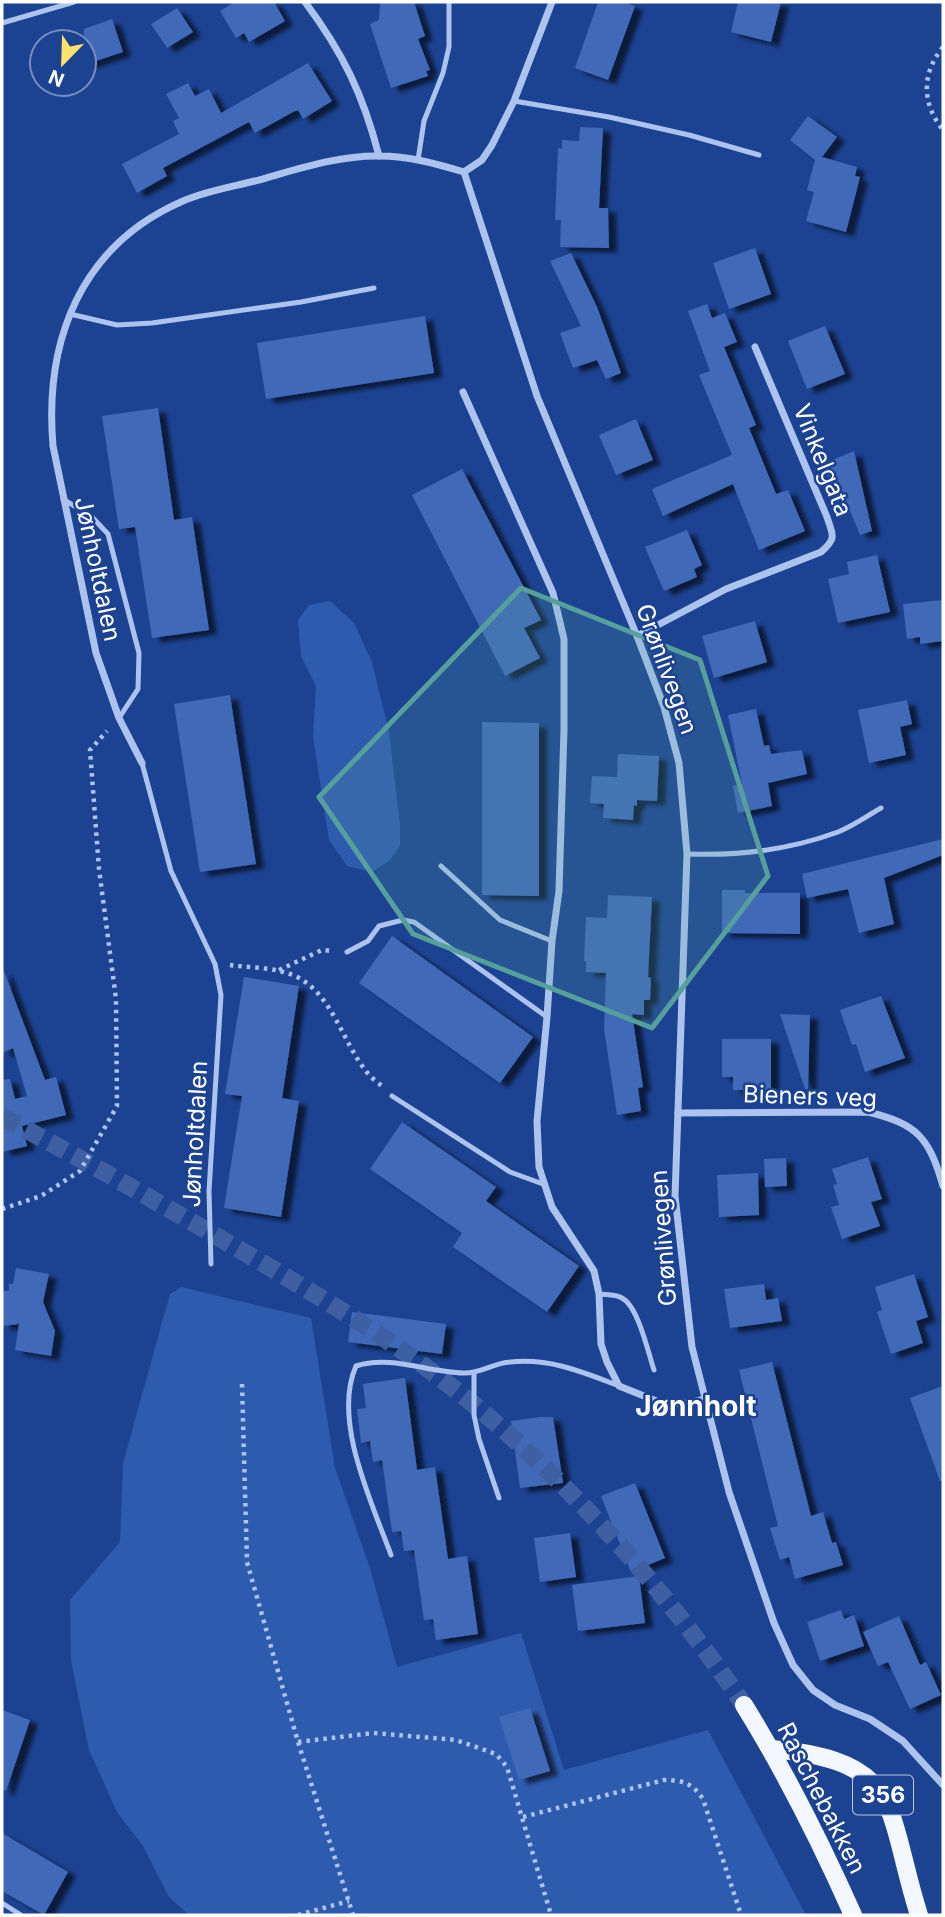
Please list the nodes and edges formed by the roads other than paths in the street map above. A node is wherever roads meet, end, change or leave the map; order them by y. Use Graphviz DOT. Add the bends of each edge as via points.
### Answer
graph roads {
  1 [pos="74,2"];
  2 [pos="305,2"];
  3 [pos="449,2"];
  4 [pos="552,2"];
  5 [pos="2,23"];
  6 [pos="514,101"];
  7 [pos="759,155"];
  8 [pos="379,156"];
  9 [pos="418,160"];
  10 [pos="464,172"];
  11 [pos="374,288"];
  12 [pos="71,314"];
  13 [pos="755,347"];
  14 [pos="463,392"];
  15 [pos="63,499"];
  16 [pos="637,636"];
  17 [pos="120,718"];
  18 [pos="142,762"];
  19 [pos="881,808"];
  20 [pos="687,854"];
  21 [pos="441,866"];
  22 [pos="552,941"];
  23 [pos="347,952"];
  24 [pos="547,1017"];
  25 [pos="392,1096"];
  26 [pos="678,1113"];
  27 [pos="543,1184"];
  28 [pos="943,1186"];
  29 [pos="211,1264"];
  30 [pos="599,1294"];
  31 [pos="654,1370"];
  32 [pos="474,1373"];
  33 [pos="619,1386"];
  34 [pos="705,1399"];
  35 [pos="499,1498"];
  36 [pos="391,1555"];
  37 [pos="744,1706"];
  38 [pos="771,1749"];
  39 [pos="943,1785"];
  40 [pos="2,1903"];
  41 [pos="21,1915"];
  42 [pos="853,1915"];
  43 [pos="919,1915"];
  1 -- 5 [label="lane"];
  2 -- 8 [label="street" via="359,89"];
  3 -- 9 [label="lane" via="449,47 424,121"];
  4 -- 6 [label="street"];
  6 -- 7 [label="lane" via="609,117"];
  6 -- 10 [label="street" via="482,160"];
  8 -- 9 [label="street, Jønholtdalen"];
  8 -- 12 [label="street, Jønholtdalen" via="328,162 184,200 114,246 97,264"];
  9 -- 10 [label="street, Jønholtdalen"];
  10 -- 16 [label="street, Grønlivegen" via="537,396"];
  11 -- 12 [label="lane" via="152,323 117,325"];
  12 -- 15 [label="street, Jønholtdalen" via="55,361 50,414"];
  13 -- 16 [label="street, Vinkelgata" via="827,517 832,542 821,552 726,589"];
  14 -- 22 [label="street" via="553,593 564,639 558,891"];
  15 -- 17 [label="street, Jønholtdalen" via="96,653"];
  15 -- 17 [label="lane" via="92,517 108,534 139,653 138,689"];
  16 -- 20 [label="street, Grønlivegen" via="679,763"];
  17 -- 18 [label="street, Jønholtdalen"];
  18 -- 29 [label="lane, Jønholtdalen" via="171,871 215,964 221,995 209,1191"];
  19 -- 20 [label="lane" via="838,832 769,850"];
  20 -- 26 [label="street, Grønlivegen"];
  21 -- 22 [label="lane" via="500,920"];
  22 -- 24 [label="street"];
  23 -- 24 [label="lane" via="368,941 379,926 414,922"];
  24 -- 27 [label="street" via="537,1121"];
  25 -- 27 [label="lane" via="510,1172"];
  26 -- 28 [label="street, Bieners veg" via="868,1112 898,1119 919,1133 937,1164"];
  26 -- 34 [label="street, Grønlivegen" via="675,1196 692,1347"];
  27 -- 30 [label="street" via="552,1207 594,1271"];
  30 -- 31 [label="lane" via="628,1302"];
  30 -- 33 [label="street" via="601,1344"];
  32 -- 33 [label="lane" via="506,1362 553,1363"];
  32 -- 35 [label="lane" via="474,1415"];
  32 -- 36 [label="lane" via="378,1361 356,1366 348,1415 359,1467"];
  33 -- 34 [label="street" via="664,1404"];
  34 -- 39 [label="street, Grønlivegen" via="729,1492 793,1665 813,1690 903,1741"];
  37 -- 38 [label="main road, Raschebakken"];
  38 -- 42 [label="main road, Raschebakken"];
  38 -- 43 [label="main road, 356" via="828,1757 864,1774 878,1787 889,1805"];
  40 -- 41 [label="lane"];
}
